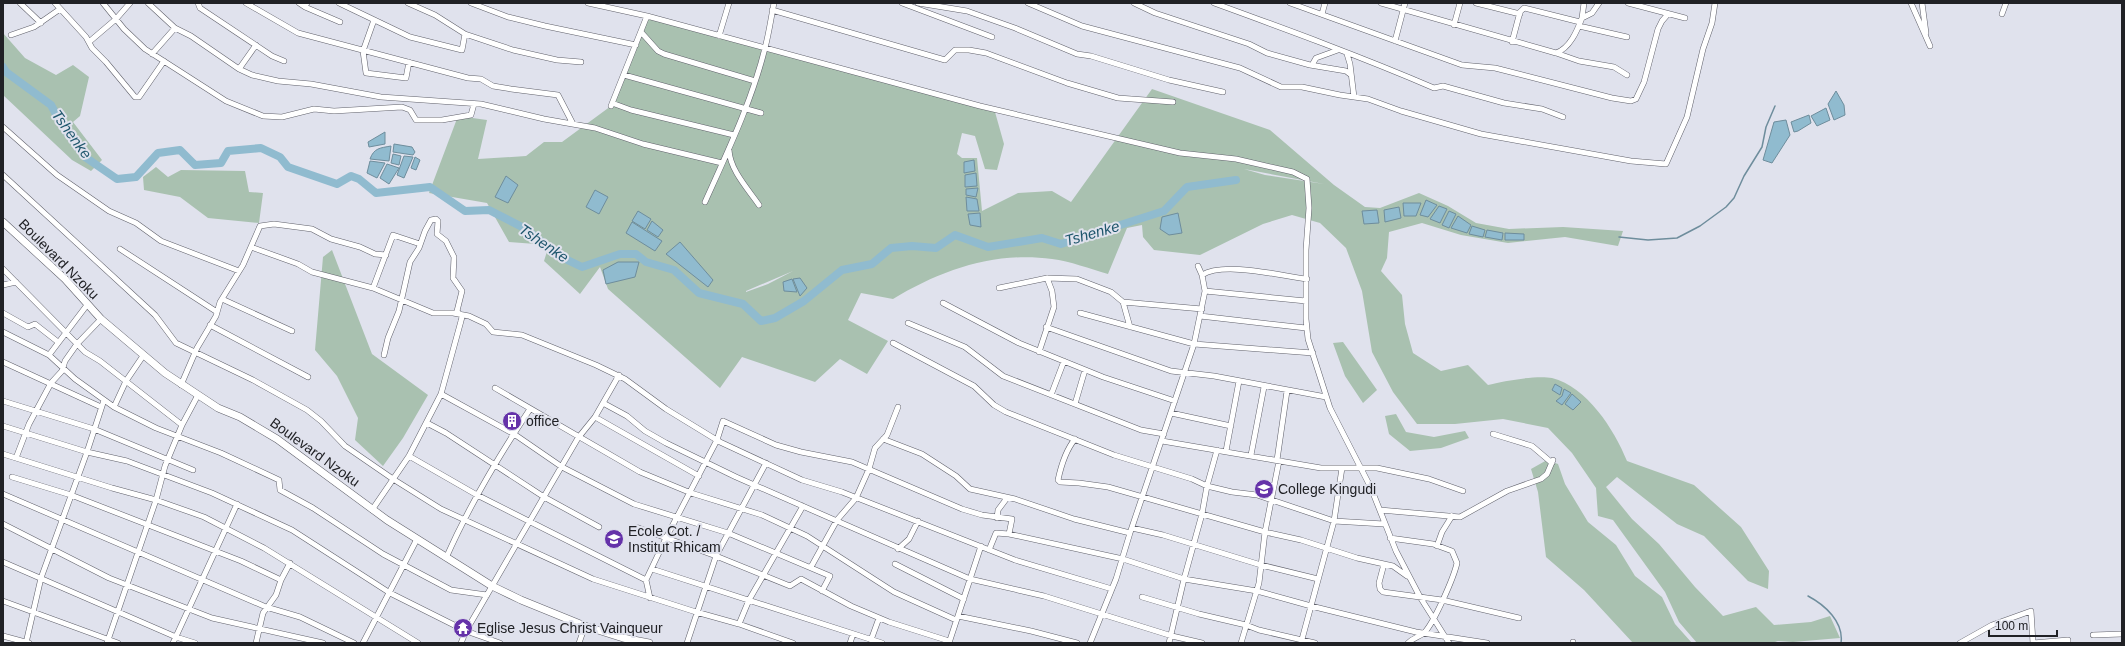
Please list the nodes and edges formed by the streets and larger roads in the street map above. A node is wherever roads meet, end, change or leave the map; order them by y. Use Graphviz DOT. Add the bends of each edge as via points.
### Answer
graph roads {
  1 [pos="20,3"];
  2 [pos="55,3"];
  3 [pos="103,3"];
  4 [pos="130,3"];
  5 [pos="148,3"];
  6 [pos="198,3"];
  7 [pos="246,3"];
  8 [pos="299,3"];
  9 [pos="339,3"];
  10 [pos="408,3"];
  11 [pos="471,3"];
  12 [pos="588,3"];
  13 [pos="729,3"];
  14 [pos="774,3"];
  15 [pos="917,3"];
  16 [pos="1028,3"];
  17 [pos="1134,3"];
  18 [pos="1214,3"];
  19 [pos="1290,3"];
  20 [pos="1325,3"];
  21 [pos="1381,3"];
  22 [pos="1405,3"];
  23 [pos="1460,3"];
  24 [pos="1476,3"];
  25 [pos="1584,3"];
  26 [pos="1599,3"];
  27 [pos="1628,3"];
  28 [pos="1715,3"];
  29 [pos="1911,3"];
  30 [pos="1922,3"];
  31 [pos="2006,3"];
  32 [pos="904,4"];
  33 [pos="306,5"];
  34 [pos="60,9"];
  35 [pos="772,10"];
  36 [pos="1403,11"];
  37 [pos="1322,14"];
  38 [pos="1520,14"];
  39 [pos="1668,14"];
  40 [pos="2002,14"];
  41 [pos="647,16"];
  42 [pos="1685,18"];
  43 [pos="116,19"];
  44 [pos="374,20"];
  45 [pos="340,22"];
  46 [pos="1580,22"];
  47 [pos="41,23"];
  48 [pos="1454,25"];
  49 [pos="175,28"];
  50 [pos="641,32"];
  51 [pos="465,34"];
  52 [pos="11,35"];
  53 [pos="719,36"];
  54 [pos="992,36"];
  55 [pos="1926,36"];
  56 [pos="1627,37"];
  57 [pos="1395,41"];
  58 [pos="89,42"];
  59 [pos="1512,42"];
  60 [pos="256,45"];
  61 [pos="636,45"];
  62 [pos="1930,46"];
  63 [pos="765,49"];
  64 [pos="1338,50"];
  65 [pos="363,51"];
  66 [pos="1556,53"];
  67 [pos="152,54"];
  68 [pos="1347,54"];
  69 [pos="164,61"];
  70 [pos="284,61"];
  71 [pos="409,62"];
  72 [pos="581,62"];
  73 [pos="1312,65"];
  74 [pos="238,70"];
  75 [pos="1350,74"];
  76 [pos="624,75"];
  77 [pos="1627,75"];
  78 [pos="755,81"];
  79 [pos="1223,92"];
  80 [pos="1354,97"];
  81 [pos="1173,102"];
  82 [pos="474,104"];
  83 [pos="745,108"];
  84 [pos="761,113"];
  85 [pos="1563,117"];
  86 [pos="573,124"];
  87 [pos="3,127"];
  88 [pos="734,135"];
  89 [pos="728,149"];
  90 [pos="722,164"];
  91 [pos="3,175"];
  92 [pos="705,202"];
  93 [pos="759,205"];
  94 [pos="3,222"];
  95 [pos="420,244"];
  96 [pos="251,247"];
  97 [pos="120,249"];
  98 [pos="386,255"];
  99 [pos="1198,266"];
  100 [pos="3,269"];
  101 [pos="239,271"];
  102 [pos="1202,275"];
  103 [pos="1048,278"];
  104 [pos="1307,279"];
  105 [pos="16,282"];
  106 [pos="3,285"];
  107 [pos="373,288"];
  108 [pos="998,288"];
  109 [pos="1205,292"];
  110 [pos="222,299"];
  111 [pos="401,300"];
  112 [pos="1306,301"];
  113 [pos="1123,302"];
  114 [pos="943,303"];
  115 [pos="87,305"];
  116 [pos="1202,309"];
  117 [pos="217,312"];
  118 [pos="3,313"];
  119 [pos="1080,313"];
  120 [pos="460,314"];
  121 [pos="1200,316"];
  122 [pos="101,319"];
  123 [pos="908,323"];
  124 [pos="210,325"];
  125 [pos="1046,327"];
  126 [pos="1130,327"];
  127 [pos="1306,328"];
  128 [pos="292,330"];
  129 [pos="3,332"];
  130 [pos="65,332"];
  131 [pos="58,342"];
  132 [pos="893,343"];
  133 [pos="76,344"];
  134 [pos="1194,344"];
  135 [pos="1039,352"];
  136 [pos="1313,353"];
  137 [pos="195,354"];
  138 [pos="49,355"];
  139 [pos="384,355"];
  140 [pos="143,356"];
  141 [pos="1064,361"];
  142 [pos="3,362"];
  143 [pos="63,369"];
  144 [pos="1085,370"];
  145 [pos="1183,372"];
  146 [pos="619,375"];
  147 [pos="308,377"];
  148 [pos="126,381"];
  149 [pos="1239,381"];
  150 [pos="51,383"];
  151 [pos="181,385"];
  152 [pos="1264,387"];
  153 [pos="495,388"];
  154 [pos="1287,391"];
  155 [pos="441,394"];
  156 [pos="198,395"];
  157 [pos="1051,395"];
  158 [pos="1326,397"];
  159 [pos="104,400"];
  160 [pos="3,401"];
  161 [pos="1175,401"];
  162 [pos="603,403"];
  163 [pos="1074,404"];
  164 [pos="101,407"];
  165 [pos="114,407"];
  166 [pos="898,407"];
  167 [pos="530,409"];
  168 [pos="35,412"];
  169 [pos="1171,413"];
  170 [pos="595,417"];
  171 [pos="427,423"];
  172 [pos="182,425"];
  173 [pos="3,426"];
  174 [pos="1231,426"];
  175 [pos="94,429"];
  176 [pos="24,434"];
  177 [pos="514,434"];
  178 [pos="1164,434"];
  179 [pos="1493,434"];
  180 [pos="178,436"];
  181 [pos="578,438"];
  182 [pos="883,439"];
  183 [pos="1075,439"];
  184 [pos="717,440"];
  185 [pos="1162,441"];
  186 [pos="1218,450"];
  187 [pos="1226,451"];
  188 [pos="87,452"];
  189 [pos="3,454"];
  190 [pos="1251,455"];
  191 [pos="409,456"];
  192 [pos="16,458"];
  193 [pos="169,460"];
  194 [pos="1278,461"];
  195 [pos="705,462"];
  196 [pos="766,463"];
  197 [pos="496,465"];
  198 [pos="562,467"];
  199 [pos="1360,467"];
  200 [pos="1153,468"];
  201 [pos="1342,468"];
  202 [pos="869,469"];
  203 [pos="193,470"];
  204 [pos="163,474"];
  205 [pos="699,476"];
  206 [pos="12,477"];
  207 [pos="78,477"];
  208 [pos="393,479"];
  209 [pos="755,486"];
  210 [pos="1207,486"];
  211 [pos="1463,491"];
  212 [pos="691,493"];
  213 [pos="3,494"];
  214 [pos="71,495"];
  215 [pos="477,495"];
  216 [pos="544,497"];
  217 [pos="1143,497"];
  218 [pos="856,498"];
  219 [pos="1007,498"];
  220 [pos="156,500"];
  221 [pos="1272,501"];
  222 [pos="237,504"];
  223 [pos="803,506"];
  224 [pos="742,508"];
  225 [pos="372,510"];
  226 [pos="1380,510"];
  227 [pos="1202,514"];
  228 [pos="1452,516"];
  229 [pos="676,517"];
  230 [pos="997,518"];
  231 [pos="63,519"];
  232 [pos="463,520"];
  233 [pos="837,520"];
  234 [pos="918,521"];
  235 [pos="1334,521"];
  236 [pos="530,522"];
  237 [pos="3,524"];
  238 [pos="1384,524"];
  239 [pos="147,525"];
  240 [pos="226,527"];
  241 [pos="599,527"];
  242 [pos="636,527"];
  243 [pos="790,528"];
  244 [pos="1131,531"];
  245 [pos="1265,532"];
  246 [pos="728,533"];
  247 [pos="1009,534"];
  248 [pos="417,538"];
  249 [pos="666,538"];
  250 [pos="1390,538"];
  251 [pos="516,544"];
  252 [pos="1193,544"];
  253 [pos="822,545"];
  254 [pos="981,546"];
  255 [pos="1437,546"];
  256 [pos="1326,547"];
  257 [pos="898,549"];
  258 [pos="52,550"];
  259 [pos="989,550"];
  260 [pos="138,552"];
  261 [pos="214,552"];
  262 [pos="775,552"];
  263 [pos="716,556"];
  264 [pos="446,558"];
  265 [pos="1123,559"];
  266 [pos="3,562"];
  267 [pos="290,564"];
  268 [pos="404,564"];
  269 [pos="895,564"];
  270 [pos="1384,564"];
  271 [pos="1262,565"];
  272 [pos="811,568"];
  273 [pos="652,569"];
  274 [pos="763,575"];
  275 [pos="41,578"];
  276 [pos="1318,578"];
  277 [pos="1410,578"];
  278 [pos="201,579"];
  279 [pos="970,579"];
  280 [pos="1184,579"];
  281 [pos="281,580"];
  282 [pos="646,580"];
  283 [pos="127,585"];
  284 [pos="492,586"];
  285 [pos="706,587"];
  286 [pos="1112,589"];
  287 [pos="822,591"];
  288 [pos="1257,591"];
  289 [pos="390,593"];
  290 [pos="487,595"];
  291 [pos="1142,597"];
  292 [pos="1420,597"];
  293 [pos="650,598"];
  294 [pos="964,599"];
  295 [pos="749,600"];
  296 [pos="1442,600"];
  297 [pos="3,601"];
  298 [pos="1311,606"];
  299 [pos="266,607"];
  300 [pos="1179,607"];
  301 [pos="188,609"];
  302 [pos="35,612"];
  303 [pos="118,612"];
  304 [pos="696,612"];
  305 [pos="1102,613"];
  306 [pos="376,618"];
  307 [pos="879,618"];
  308 [pos="957,618"];
  309 [pos="1433,618"];
  310 [pos="1520,618"];
  311 [pos="739,624"];
  312 [pos="1246,625"];
  313 [pos="585,626"];
  314 [pos="259,630"];
  315 [pos="466,631"];
  316 [pos="1424,633"];
  317 [pos="853,634"];
  318 [pos="2122,634"];
  319 [pos="2092,635"];
  320 [pos="3,636"];
  321 [pos="1172,636"];
  322 [pos="1445,636"];
  323 [pos="176,637"];
  324 [pos="871,640"];
  325 [pos="108,641"];
  326 [pos="640,642"];
  327 [pos="949,642"];
  328 [pos="1301,642"];
  329 [pos="27,643"];
  330 [pos="118,643"];
  331 [pos="173,643"];
  332 [pos="195,643"];
  333 [pos="256,643"];
  334 [pos="323,643"];
  335 [pos="354,643"];
  336 [pos="363,643"];
  337 [pos="418,643"];
  338 [pos="462,643"];
  339 [pos="500,643"];
  340 [pos="579,643"];
  341 [pos="649,643"];
  342 [pos="687,643"];
  343 [pos="793,643"];
  344 [pos="850,643"];
  345 [pos="882,643"];
  346 [pos="1077,643"];
  347 [pos="1090,643"];
  348 [pos="1169,643"];
  349 [pos="1202,643"];
  350 [pos="1242,643"];
  351 [pos="1315,643"];
  352 [pos="1408,643"];
  353 [pos="1443,643"];
  354 [pos="1449,643"];
  355 [pos="1487,643"];
  356 [pos="1960,643"];
  357 [pos="2033,643"];
  358 [pos="2068,643"];
  1 -- 47 [label="street"];
  2 -- 34 [label="street"];
  3 -- 43 [label="street"];
  4 -- 43 [label="street"];
  5 -- 49 [label="street"];
  6 -- 60 [label="street" via="200,8"];
  7 -- 65 [label="street" via="289,30"];
  8 -- 33 [label="street"];
  9 -- 44 [label="street"];
  10 -- 51 [label="street" via="435,15"];
  11 -- 61 [label="street" via="508,17"];
  12 -- 41 [label="street"];
  13 -- 53 [label="street"];
  14 -- 35 [label="street"];
  15 -- 32 [label="street"];
  15 -- 79 [label="street" via="967,11 1077,54"];
  16 -- 80 [label="street" via="1082,26 1240,68 1281,86 1302,87"];
  17 -- 73 [label="street" via="1155,13 1249,44 1267,53"];
  18 -- 64 [label="street"];
  19 -- 37 [label="street"];
  20 -- 37 [label="street"];
  21 -- 36 [label="street"];
  22 -- 36 [label="street"];
  23 -- 48 [label="street"];
  24 -- 38 [label="street"];
  25 -- 46 [label="street"];
  26 -- 46 [label="street" via="1592,13"];
  27 -- 39 [label="street"];
  28 -- 80 [label="street" via="1687,117 1666,164 1631,161 1481,134"];
  29 -- 55 [label="street"];
  30 -- 55 [label="street"];
  31 -- 40 [label="street"];
  32 -- 54 [label="street"];
  33 -- 45 [label="street"];
  34 -- 47 [label="street"];
  34 -- 58 [label="street"];
  35 -- 63 [label="street"];
  35 -- 81 [label="street" via="945,60 955,50 986,53 1066,83 1118,98"];
  36 -- 48 [label="street"];
  36 -- 57 [label="street"];
  37 -- 57 [label="street"];
  38 -- 46 [label="street" via="1522,9 1527,8"];
  38 -- 59 [label="street"];
  39 -- 42 [label="street"];
  39 -- 57 [label="street" via="1658,29 1642,86 1636,99 1631,101 1588,93 1495,68 1468,66"];
  41 -- 50 [label="street"];
  41 -- 53 [label="street"];
  43 -- 58 [label="street"];
  43 -- 67 [label="street" via="135,41"];
  44 -- 51 [label="street" via="410,37 456,50 462,50"];
  44 -- 65 [label="street"];
  46 -- 56 [label="street"];
  46 -- 66 [label="street" via="1570,42"];
  47 -- 52 [label="street"];
  48 -- 59 [label="street"];
  49 -- 67 [label="street"];
  49 -- 74 [label="street" via="191,36"];
  50 -- 61 [label="street"];
  50 -- 78 [label="street" via="664,54"];
  51 -- 72 [label="street" via="513,50 557,60"];
  53 -- 63 [label="street"];
  55 -- 62 [label="street"];
  58 -- 69 [label="street" via="136,98"];
  59 -- 66 [label="street"];
  60 -- 70 [label="street"];
  60 -- 74 [label="street"];
  61 -- 76 [label="street"];
  63 -- 78 [label="street"];
  63 -- 104 [label="street" via="980,106 1180,153 1236,159 1292,172 1307,179"];
  64 -- 68 [label="street"];
  64 -- 73 [label="street" via="1316,58"];
  65 -- 71 [label="street"];
  65 -- 71 [label="street" via="368,74 406,78"];
  66 -- 77 [label="street" via="1579,61 1614,67"];
  67 -- 69 [label="street"];
  68 -- 75 [label="street"];
  68 -- 85 [label="street" via="1434,88 1443,86 1542,109"];
  69 -- 82 [label="street" via="226,101 268,118 314,109 334,111 402,108 410,110 416,120 436,121 471,115"];
  71 -- 86 [label="street" via="499,87 558,95"];
  73 -- 75 [label="street"];
  74 -- 82 [label="street" via="278,81 311,84 381,97"];
  75 -- 80 [label="street"];
  76 -- 83 [label="street"];
  76 -- 88 [label="street" via="612,104"];
  78 -- 83 [label="street"];
  82 -- 86 [label="street"];
  83 -- 84 [label="street"];
  83 -- 88 [label="street"];
  86 -- 90 [label="street"];
  87 -- 101 [label="street" via="57,175 109,211 136,223 161,241"];
  88 -- 89 [label="street"];
  89 -- 90 [label="street"];
  89 -- 93 [label="street" via="734,168"];
  90 -- 92 [label="street"];
  91 -- 137 [label="street" via="155,314 176,343"];
  94 -- 115 [label="street, Boulevard Nzoku" via="65,280"];
  95 -- 98 [label="street" via="393,235"];
  95 -- 111 [label="street" via="410,262"];
  95 -- 120 [label="street" via="431,220 437,219 438,234 446,241 454,257 453,278 462,295 457,311"];
  96 -- 98 [label="street" via="260,226 274,224 312,229 331,239 375,254"];
  96 -- 101 [label="street"];
  96 -- 107 [label="street" via="298,264 312,272"];
  97 -- 117 [label="street"];
  98 -- 107 [label="street"];
  99 -- 102 [label="street"];
  100 -- 105 [label="street"];
  101 -- 110 [label="street"];
  102 -- 104 [label="street" via="1217,269 1244,270"];
  102 -- 109 [label="street"];
  103 -- 108 [label="street"];
  103 -- 113 [label="street" via="1077,279 1090,283 1111,292"];
  103 -- 125 [label="street" via="1054,307"];
  104 -- 112 [label="street"];
  105 -- 106 [label="street"];
  105 -- 130 [label="street"];
  107 -- 111 [label="street"];
  109 -- 112 [label="street"];
  109 -- 116 [label="street"];
  110 -- 117 [label="street"];
  110 -- 128 [label="street"];
  111 -- 120 [label="street" via="434,313"];
  111 -- 139 [label="street"];
  112 -- 127 [label="street"];
  113 -- 116 [label="street"];
  113 -- 126 [label="street"];
  114 -- 135 [label="street"];
  115 -- 122 [label="street, Boulevard Nzoku"];
  115 -- 130 [label="street"];
  116 -- 121 [label="street"];
  117 -- 124 [label="street"];
  118 -- 131 [label="street" via="28,327 35,324"];
  119 -- 126 [label="street"];
  120 -- 146 [label="street" via="486,324 493,332 522,335"];
  120 -- 155 [label="street" via="461,321"];
  121 -- 127 [label="street"];
  121 -- 134 [label="street"];
  122 -- 133 [label="street"];
  122 -- 140 [label="street, Boulevard Nzoku"];
  123 -- 157 [label="street" via="965,348 1003,376"];
  124 -- 137 [label="street"];
  124 -- 147 [label="street"];
  125 -- 135 [label="street"];
  125 -- 145 [label="street" via="1171,371"];
  126 -- 134 [label="street"];
  127 -- 136 [label="street"];
  129 -- 138 [label="street"];
  130 -- 131 [label="street"];
  130 -- 133 [label="street"];
  131 -- 138 [label="street"];
  132 -- 183 [label="street" via="974,386 994,405 1006,412"];
  133 -- 143 [label="street"];
  133 -- 148 [label="street"];
  134 -- 136 [label="street"];
  134 -- 145 [label="street"];
  135 -- 141 [label="street"];
  136 -- 158 [label="street"];
  137 -- 151 [label="street"];
  137 -- 208 [label="street" via="253,380 307,410 345,446"];
  138 -- 143 [label="street"];
  140 -- 148 [label="street"];
  140 -- 151 [label="street, Boulevard Nzoku"];
  141 -- 144 [label="street"];
  141 -- 157 [label="street"];
  142 -- 150 [label="street"];
  143 -- 150 [label="street"];
  143 -- 159 [label="street"];
  144 -- 161 [label="street"];
  144 -- 163 [label="street"];
  145 -- 149 [label="street"];
  145 -- 161 [label="street"];
  146 -- 162 [label="street"];
  146 -- 184 [label="street" via="666,409"];
  148 -- 165 [label="street"];
  148 -- 172 [label="street"];
  149 -- 152 [label="street"];
  149 -- 174 [label="street"];
  150 -- 164 [label="street"];
  150 -- 168 [label="street"];
  151 -- 156 [label="street, Boulevard Nzoku"];
  152 -- 154 [label="street"];
  152 -- 190 [label="street"];
  153 -- 167 [label="street"];
  154 -- 158 [label="street"];
  154 -- 194 [label="street"];
  155 -- 171 [label="street"];
  155 -- 177 [label="street"];
  156 -- 172 [label="street"];
  156 -- 225 [label="street, Boulevard Nzoku" via="277,439"];
  157 -- 163 [label="street"];
  158 -- 199 [label="street"];
  159 -- 164 [label="street"];
  159 -- 165 [label="street"];
  160 -- 168 [label="street"];
  161 -- 169 [label="street"];
  162 -- 170 [label="street"];
  162 -- 195 [label="street" via="627,416 645,431"];
  163 -- 178 [label="street" via="1141,430"];
  164 -- 175 [label="street"];
  165 -- 180 [label="street"];
  166 -- 182 [label="street"];
  167 -- 177 [label="street"];
  167 -- 181 [label="street"];
  168 -- 175 [label="street"];
  168 -- 176 [label="street"];
  169 -- 174 [label="street"];
  169 -- 178 [label="street"];
  170 -- 181 [label="street"];
  170 -- 205 [label="street"];
  171 -- 191 [label="street"];
  171 -- 197 [label="street"];
  172 -- 180 [label="street"];
  173 -- 176 [label="street"];
  174 -- 187 [label="street"];
  175 -- 188 [label="street"];
  175 -- 193 [label="street"];
  176 -- 188 [label="street"];
  176 -- 192 [label="street"];
  177 -- 197 [label="street"];
  177 -- 198 [label="street"];
  178 -- 185 [label="street"];
  179 -- 228 [label="street" via="1532,446 1553,462 1547,474 1537,481 1507,491 1460,518"];
  180 -- 193 [label="street"];
  180 -- 268 [label="street" via="279,480 280,490"];
  181 -- 198 [label="street"];
  181 -- 212 [label="street" via="640,472"];
  182 -- 202 [label="street" via="875,448"];
  182 -- 219 [label="street" via="922,454 956,476 970,489"];
  183 -- 200 [label="street"];
  183 -- 217 [label="street" via="1068,450 1058,481 1093,484"];
  184 -- 195 [label="street"];
  184 -- 196 [label="street"];
  184 -- 202 [label="street" via="723,421 776,445 852,462"];
  185 -- 186 [label="street"];
  185 -- 200 [label="street"];
  186 -- 187 [label="street"];
  186 -- 210 [label="street"];
  187 -- 190 [label="street"];
  188 -- 204 [label="street" via="127,461"];
  188 -- 207 [label="street"];
  189 -- 192 [label="street"];
  190 -- 194 [label="street"];
  191 -- 208 [label="street"];
  191 -- 215 [label="street"];
  192 -- 207 [label="street"];
  193 -- 203 [label="street"];
  193 -- 204 [label="street"];
  194 -- 201 [label="street" via="1321,468"];
  194 -- 221 [label="street"];
  195 -- 205 [label="street"];
  195 -- 209 [label="street"];
  196 -- 209 [label="street"];
  196 -- 218 [label="street" via="802,480"];
  197 -- 215 [label="street"];
  197 -- 216 [label="street"];
  198 -- 216 [label="street"];
  198 -- 229 [label="street" via="634,504"];
  199 -- 201 [label="street"];
  199 -- 211 [label="street" via="1429,479"];
  199 -- 226 [label="street"];
  200 -- 210 [label="street"];
  200 -- 217 [label="street"];
  201 -- 235 [label="street"];
  202 -- 218 [label="street"];
  202 -- 230 [label="street" via="962,509"];
  204 -- 220 [label="street"];
  204 -- 222 [label="street"];
  205 -- 212 [label="street"];
  206 -- 214 [label="street"];
  207 -- 214 [label="street"];
  207 -- 220 [label="street"];
  208 -- 225 [label="street"];
  208 -- 232 [label="street"];
  209 -- 223 [label="street"];
  209 -- 224 [label="street"];
  210 -- 221 [label="street" via="1257,495"];
  210 -- 227 [label="street"];
  212 -- 224 [label="street"];
  212 -- 229 [label="street"];
  213 -- 231 [label="street"];
  214 -- 231 [label="street"];
  214 -- 239 [label="street"];
  215 -- 232 [label="street"];
  215 -- 236 [label="street"];
  216 -- 236 [label="street"];
  216 -- 241 [label="street"];
  217 -- 227 [label="street"];
  217 -- 244 [label="street"];
  218 -- 233 [label="street"];
  218 -- 234 [label="street"];
  219 -- 230 [label="street" via="999,507"];
  219 -- 244 [label="street" via="1074,519"];
  220 -- 239 [label="street"];
  220 -- 240 [label="street"];
  221 -- 235 [label="street"];
  221 -- 245 [label="street"];
  222 -- 240 [label="street"];
  222 -- 289 [label="street" via="292,530"];
  223 -- 233 [label="street"];
  223 -- 243 [label="street"];
  224 -- 243 [label="street"];
  224 -- 246 [label="street"];
  225 -- 248 [label="street, Boulevard Nzoku"];
  226 -- 228 [label="street"];
  226 -- 238 [label="street"];
  227 -- 245 [label="street"];
  227 -- 252 [label="street"];
  228 -- 255 [label="street"];
  229 -- 246 [label="street"];
  229 -- 249 [label="street"];
  230 -- 247 [label="street" via="1013,520"];
  231 -- 258 [label="street"];
  231 -- 260 [label="street"];
  232 -- 251 [label="street"];
  232 -- 264 [label="street"];
  233 -- 253 [label="street"];
  233 -- 257 [label="street"];
  234 -- 254 [label="street"];
  234 -- 257 [label="street" via="909,539"];
  235 -- 238 [label="street"];
  235 -- 256 [label="street"];
  236 -- 251 [label="street"];
  236 -- 282 [label="street"];
  237 -- 258 [label="street"];
  238 -- 250 [label="street"];
  239 -- 260 [label="street"];
  239 -- 261 [label="street"];
  240 -- 261 [label="street"];
  240 -- 267 [label="street"];
  242 -- 249 [label="street"];
  243 -- 253 [label="street"];
  243 -- 262 [label="street"];
  244 -- 252 [label="street" via="1146,530"];
  244 -- 265 [label="street"];
  245 -- 256 [label="street"];
  245 -- 271 [label="street"];
  246 -- 262 [label="street"];
  246 -- 263 [label="street"];
  247 -- 259 [label="street" via="996,533"];
  247 -- 265 [label="street"];
  248 -- 264 [label="street, Boulevard Nzoku"];
  248 -- 268 [label="street"];
  249 -- 263 [label="street"];
  249 -- 273 [label="street"];
  250 -- 255 [label="street"];
  250 -- 277 [label="street"];
  251 -- 284 [label="street"];
  251 -- 293 [label="street" via="593,579"];
  252 -- 271 [label="street"];
  252 -- 280 [label="street"];
  253 -- 272 [label="street"];
  253 -- 308 [label="street" via="894,592"];
  254 -- 259 [label="street"];
  254 -- 279 [label="street"];
  255 -- 296 [label="street" via="1452,551 1457,563"];
  256 -- 270 [label="street"];
  256 -- 276 [label="street"];
  257 -- 279 [label="street"];
  258 -- 275 [label="street"];
  258 -- 283 [label="street"];
  259 -- 286 [label="street" via="1034,567"];
  260 -- 278 [label="street"];
  260 -- 283 [label="street"];
  261 -- 278 [label="street"];
  261 -- 281 [label="street" via="256,567"];
  262 -- 272 [label="street"];
  262 -- 274 [label="street"];
  263 -- 274 [label="street"];
  263 -- 285 [label="street"];
  264 -- 284 [label="street, Boulevard Nzoku"];
  265 -- 280 [label="street"];
  265 -- 286 [label="street"];
  266 -- 275 [label="street"];
  267 -- 281 [label="street"];
  267 -- 306 [label="street"];
  268 -- 289 [label="street"];
  268 -- 290 [label="street" via="451,590"];
  269 -- 294 [label="street"];
  270 -- 277 [label="street" via="1394,566"];
  270 -- 292 [label="street" via="1380,590"];
  271 -- 276 [label="street"];
  271 -- 288 [label="street"];
  272 -- 287 [label="street" via="830,576"];
  273 -- 282 [label="street"];
  273 -- 285 [label="street"];
  274 -- 287 [label="street" via="790,586 801,579"];
  274 -- 295 [label="street"];
  275 -- 302 [label="street"];
  275 -- 303 [label="street"];
  276 -- 298 [label="street"];
  277 -- 292 [label="street"];
  278 -- 299 [label="street"];
  278 -- 301 [label="street"];
  279 -- 294 [label="street"];
  279 -- 305 [label="street"];
  280 -- 288 [label="street"];
  280 -- 300 [label="street"];
  281 -- 299 [label="street" via="276,595"];
  282 -- 293 [label="street"];
  283 -- 301 [label="street"];
  283 -- 303 [label="street"];
  284 -- 290 [label="street"];
  284 -- 313 [label="street, Boulevard Nzoku"];
  285 -- 295 [label="street"];
  285 -- 304 [label="street"];
  286 -- 305 [label="street"];
  287 -- 307 [label="street"];
  288 -- 298 [label="street"];
  288 -- 312 [label="street"];
  289 -- 306 [label="street"];
  289 -- 315 [label="street"];
  290 -- 315 [label="street"];
  291 -- 300 [label="street"];
  292 -- 296 [label="street"];
  292 -- 309 [label="street"];
  293 -- 304 [label="street"];
  294 -- 308 [label="street"];
  295 -- 311 [label="street"];
  295 -- 317 [label="street"];
  296 -- 309 [label="street"];
  296 -- 310 [label="street"];
  297 -- 302 [label="street"];
  298 -- 316 [label="street"];
  298 -- 328 [label="street"];
  299 -- 314 [label="street"];
  299 -- 335 [label="street" via="300,616"];
  300 -- 312 [label="street"];
  300 -- 321 [label="street"];
  301 -- 314 [label="street"];
  301 -- 323 [label="street"];
  302 -- 325 [label="street"];
  302 -- 329 [label="street"];
  303 -- 323 [label="street"];
  303 -- 325 [label="street"];
  304 -- 311 [label="street"];
  304 -- 342 [label="street"];
  305 -- 321 [label="street"];
  305 -- 347 [label="street"];
  306 -- 336 [label="street"];
  306 -- 337 [label="street"];
  307 -- 324 [label="street"];
  307 -- 327 [label="street"];
  308 -- 327 [label="street"];
  308 -- 346 [label="street" via="1010,626"];
  309 -- 316 [label="street"];
  309 -- 322 [label="street"];
  311 -- 343 [label="street"];
  312 -- 328 [label="street"];
  312 -- 350 [label="street"];
  313 -- 326 [label="street, Boulevard Nzoku"];
  313 -- 340 [label="street"];
  314 -- 333 [label="street"];
  314 -- 334 [label="street"];
  315 -- 338 [label="street"];
  315 -- 339 [label="street"];
  316 -- 322 [label="street"];
  316 -- 352 [label="street"];
  317 -- 324 [label="street"];
  317 -- 344 [label="street"];
  318 -- 319 [label="street"];
  320 -- 329 [label="street"];
  321 -- 348 [label="street"];
  321 -- 349 [label="street"];
  322 -- 353 [label="street"];
  322 -- 354 [label="street"];
  322 -- 355 [label="street"];
  323 -- 331 [label="street"];
  323 -- 332 [label="street"];
  324 -- 345 [label="street"];
  325 -- 330 [label="street"];
  326 -- 341 [label="street, Boulevard Nzoku"];
  328 -- 351 [label="street"];
  356 -- 357 [label="street" via="1992,625 2031,611"];
  357 -- 358 [label="street" via="2068,640"];
}
